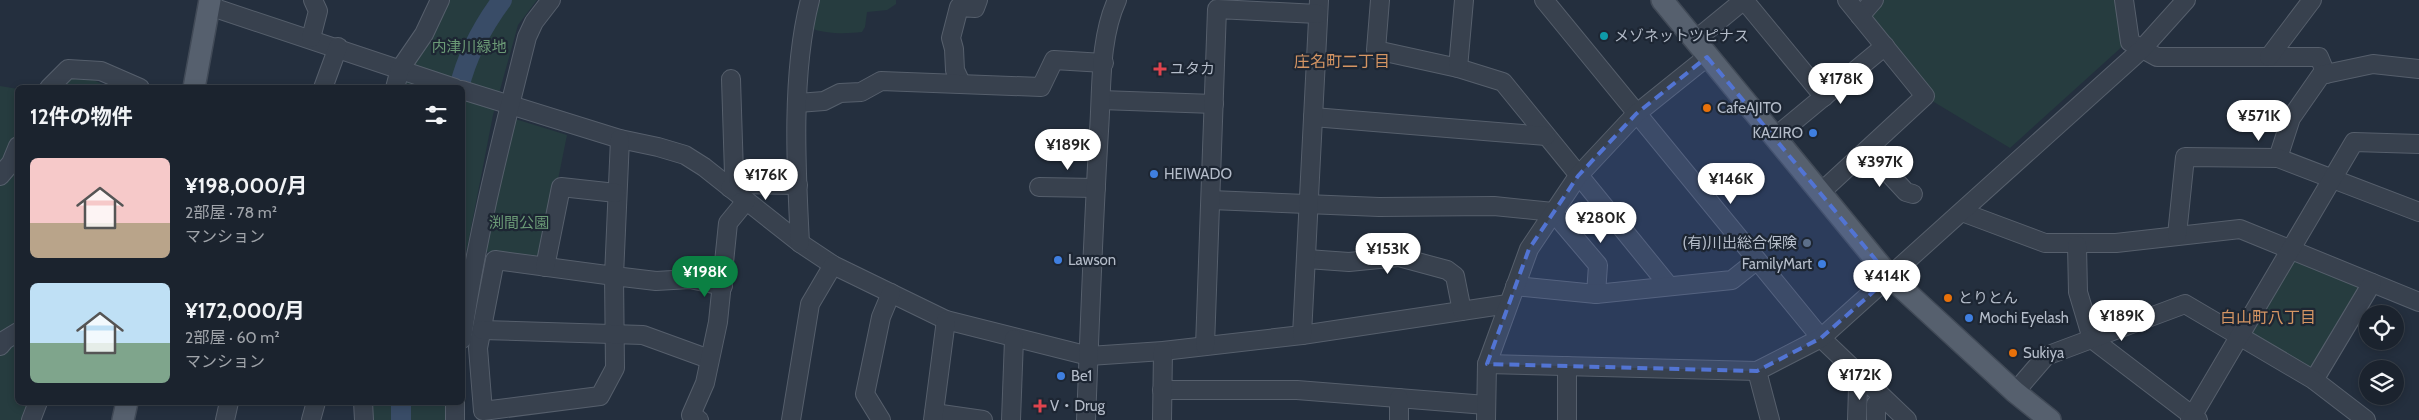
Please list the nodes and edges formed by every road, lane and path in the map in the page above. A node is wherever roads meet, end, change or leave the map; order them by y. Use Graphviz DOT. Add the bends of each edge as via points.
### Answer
graph roads {
  1 [pos="313,0"];
  2 [pos="440,0"];
  3 [pos="551,0"];
  4 [pos="810,0"];
  5 [pos="978,0"];
  6 [pos="1117,0"];
  7 [pos="1380,0"];
  8 [pos="1464,0"];
  9 [pos="1544,0"];
  10 [pos="1662,0"];
  11 [pos="1847,0"];
  12 [pos="1874,0"];
  13 [pos="2124,0"];
  14 [pos="2186,0"];
  15 [pos="2312,0"];
  16 [pos="210,3"];
  17 [pos="1319,7"];
  18 [pos="1860,16"];
  19 [pos="310,38"];
  20 [pos="1885,46"];
  21 [pos="338,47"];
  22 [pos="1701,49"];
  23 [pos="2142,49"];
  24 [pos="2270,57"];
  25 [pos="1104,63"];
  26 [pos="1458,68"];
  27 [pos="401,69"];
  28 [pos="2419,69"];
  29 [pos="2326,74"];
  30 [pos="731,79"];
  31 [pos="961,83"];
  32 [pos="52,85"];
  33 [pos="133,85"];
  34 [pos="195,85"];
  35 [pos="324,85"];
  36 [pos="396,85"];
  37 [pos="446,85"];
  38 [pos="465,91"];
  39 [pos="1824,97"];
  40 [pos="1101,100"];
  41 [pos="798,104"];
  42 [pos="1214,104"];
  43 [pos="510,106"];
  44 [pos="1636,114"];
  45 [pos="1313,117"];
  46 [pos="1546,136"];
  47 [pos="1775,137"];
  48 [pos="620,139"];
  49 [pos="2419,144"];
  50 [pos="1867,150"];
  51 [pos="15,153"];
  52 [pos="2278,158"];
  53 [pos="0,176"];
  54 [pos="1578,176"];
  55 [pos="2332,179"];
  56 [pos="798,185"];
  57 [pos="732,186"];
  58 [pos="1040,187"];
  59 [pos="1096,188"];
  60 [pos="616,193"];
  61 [pos="1820,193"];
  62 [pos="1913,194"];
  63 [pos="1211,200"];
  64 [pos="746,201"];
  65 [pos="1310,203"];
  66 [pos="1554,212"];
  67 [pos="1962,212"];
  68 [pos="2419,212"];
  69 [pos="2177,235"];
  70 [pos="800,243"];
  71 [pos="2077,244"];
  72 [pos="2290,250"];
  73 [pos="1307,259"];
  74 [pos="1756,260"];
  75 [pos="833,265"];
  76 [pos="545,267"];
  77 [pos="614,276"];
  78 [pos="1890,277"];
  79 [pos="2372,283"];
  80 [pos="723,286"];
  81 [pos="1515,286"];
  82 [pos="1668,286"];
  83 [pos="891,293"];
  84 [pos="1596,294"];
  85 [pos="2419,302"];
  86 [pos="1508,304"];
  87 [pos="1462,311"];
  88 [pos="465,317"];
  89 [pos="946,320"];
  90 [pos="482,330"];
  91 [pos="15,334"];
  92 [pos="615,334"];
  93 [pos="1302,335"];
  94 [pos="2239,337"];
  95 [pos="1820,338"];
  96 [pos="1014,339"];
  97 [pos="2092,339"];
  98 [pos="0,346"];
  99 [pos="1205,346"];
  100 [pos="1163,351"];
  101 [pos="1089,356"];
  102 [pos="709,359"];
  103 [pos="1487,364"];
  104 [pos="1567,366"];
  105 [pos="1757,371"];
  106 [pos="2314,380"];
  107 [pos="1864,381"];
  108 [pos="1162,390"];
  109 [pos="2015,392"];
  110 [pos="1399,398"];
  111 [pos="1882,398"];
  112 [pos="37,405"];
  113 [pos="126,405"];
  114 [pos="228,405"];
  115 [pos="315,405"];
  116 [pos="362,405"];
  117 [pos="455,405"];
  118 [pos="1486,412"];
  119 [pos="934,416"];
  120 [pos="2193,419"];
  121 [pos="31,420"];
  122 [pos="124,420"];
  123 [pos="225,420"];
  124 [pos="311,420"];
  125 [pos="364,420"];
  126 [pos="455,420"];
  127 [pos="700,420"];
  128 [pos="791,420"];
  129 [pos="881,420"];
  130 [pos="983,420"];
  131 [pos="1011,420"];
  132 [pos="1086,420"];
  133 [pos="1162,420"];
  134 [pos="1399,420"];
  135 [pos="1567,420"];
  136 [pos="1770,420"];
  137 [pos="1858,420"];
  138 [pos="1876,420"];
  139 [pos="1907,420"];
  140 [pos="2050,420"];
  141 [pos="2366,420"];
  1 -- 19 [label="street" via="318,11"];
  2 -- 27 [label="street" via="424,34"];
  3 -- 43 [label="street" via="527,37"];
  4 -- 41 [label="street" via="800,54"];
  5 -- 31 [label="street" via="975,8 959,7 951,38 954,70"];
  6 -- 25 [label="street" via="1106,30"];
  7 -- 26 [label="street" via="1376,50"];
  8 -- 26 [label="street"];
  9 -- 44 [label="street"];
  10 -- 22 [label="main road"];
  11 -- 18 [label="street"];
  12 -- 18 [label="street"];
  13 -- 23 [label="street" via="2130,42"];
  14 -- 23 [label="street"];
  15 -- 24 [label="street"];
  16 -- 19 [label="street"];
  16 -- 34 [label="main road"];
  17 -- 42 [label="street" via="1217,9"];
  17 -- 45 [label="street"];
  18 -- 20 [label="street"];
  19 -- 21 [label="street"];
  20 -- 39 [label="street"];
  20 -- 50 [label="street" via="1925,96"];
  21 -- 27 [label="street"];
  21 -- 35 [label="street"];
  22 -- 39 [label="street" via="1744,0"];
  22 -- 44 [label="street"];
  22 -- 47 [label="main road"];
  23 -- 24 [label="street" via="2157,57"];
  23 -- 67 [label="street"];
  24 -- 29 [label="street" via="2319,57"];
  25 -- 31 [label="street" via="1054,60 1041,86"];
  25 -- 40 [label="street"];
  26 -- 46 [label="street" via="1503,82"];
  27 -- 36 [label="street"];
  27 -- 37 [label="street"];
  28 -- 29 [label="street" via="2372,64"];
  29 -- 52 [label="street" via="2321,75 2291,118"];
  30 -- 57 [label="street"];
  31 -- 41 [label="street" via="881,81 861,92 840,93 824,101"];
  32 -- 33 [label="street" via="68,70 101,71"];
  38 -- 43 [label="street"];
  39 -- 47 [label="street"];
  40 -- 42 [label="street"];
  40 -- 59 [label="street"];
  41 -- 56 [label="street"];
  42 -- 63 [label="street"];
  43 -- 48 [label="street"];
  43 -- 88 [label="street" via="470,281"];
  44 -- 54 [label="street"];
  44 -- 74 [label="street"];
  45 -- 46 [label="street"];
  45 -- 65 [label="street"];
  46 -- 54 [label="street"];
  47 -- 61 [label="main road"];
  48 -- 57 [label="street" via="685,155"];
  48 -- 60 [label="street"];
  49 -- 55 [label="street" via="2354,142"];
  50 -- 61 [label="street"];
  50 -- 62 [label="street" via="1906,192"];
  51 -- 53 [label="street"];
  52 -- 55 [label="street"];
  52 -- 69 [label="street" via="2186,157"];
  54 -- 66 [label="street"];
  54 -- 82 [label="street"];
  55 -- 68 [label="street"];
  55 -- 72 [label="street"];
  56 -- 57 [label="street"];
  56 -- 70 [label="street"];
  57 -- 64 [label="street"];
  58 -- 59 [label="street"];
  59 -- 101 [label="street"];
  60 -- 76 [label="street" via="561,187"];
  60 -- 77 [label="street"];
  61 -- 78 [label="main road"];
  63 -- 65 [label="street"];
  63 -- 99 [label="street"];
  64 -- 70 [label="street"];
  64 -- 80 [label="street" via="728,223"];
  65 -- 66 [label="street" via="1378,207 1494,206"];
  65 -- 73 [label="street"];
  66 -- 81 [label="street" via="1528,248"];
  66 -- 84 [label="street" via="1598,265"];
  67 -- 71 [label="street" via="2045,243"];
  67 -- 78 [label="street"];
  69 -- 71 [label="street"];
  69 -- 72 [label="street" via="2240,229"];
  70 -- 75 [label="street"];
  71 -- 97 [label="street" via="2078,292"];
  72 -- 79 [label="street"];
  72 -- 94 [label="street"];
  73 -- 87 [label="street" via="1349,262 1399,257 1447,270 1455,276"];
  73 -- 93 [label="street"];
  74 -- 82 [label="street" via="1732,280"];
  74 -- 95 [label="street"];
  75 -- 83 [label="street"];
  75 -- 128 [label="street" via="810,304"];
  76 -- 77 [label="street"];
  76 -- 90 [label="street" via="495,260"];
  77 -- 80 [label="street" via="656,281 690,279"];
  77 -- 92 [label="street"];
  78 -- 95 [label="street"];
  78 -- 109 [label="main road"];
  79 -- 85 [label="street"];
  79 -- 106 [label="street"];
  80 -- 102 [label="street"];
  81 -- 84 [label="street"];
  81 -- 86 [label="street"];
  82 -- 84 [label="street"];
  83 -- 89 [label="street"];
  83 -- 129 [label="street" via="881,317 865,394"];
  86 -- 87 [label="street"];
  86 -- 103 [label="street"];
  87 -- 93 [label="street"];
  89 -- 96 [label="street"];
  89 -- 119 [label="street"];
  90 -- 92 [label="street"];
  90 -- 92 [label="street" via="478,348 483,411 600,396 616,368"];
  91 -- 98 [label="street"];
  92 -- 102 [label="street" via="643,335"];
  93 -- 99 [label="street"];
  94 -- 97 [label="street" via="2185,304"];
  94 -- 106 [label="street"];
  94 -- 120 [label="street"];
  95 -- 105 [label="street"];
  95 -- 107 [label="street"];
  96 -- 101 [label="street"];
  96 -- 131 [label="street"];
  97 -- 109 [label="street" via="2046,356"];
  97 -- 120 [label="street"];
  99 -- 100 [label="street"];
  100 -- 101 [label="street"];
  100 -- 108 [label="street"];
  101 -- 132 [label="street"];
  102 -- 127 [label="street" via="705,382 691,415"];
  103 -- 104 [label="street"];
  103 -- 118 [label="street"];
  104 -- 105 [label="street"];
  104 -- 135 [label="street"];
  105 -- 136 [label="street"];
  106 -- 141 [label="street"];
  107 -- 111 [label="street"];
  107 -- 137 [label="street" via="1858,388"];
  108 -- 110 [label="street" via="1296,390"];
  108 -- 133 [label="street"];
  109 -- 140 [label="main road"];
  110 -- 118 [label="street"];
  110 -- 134 [label="street"];
  111 -- 138 [label="street" via="1876,404"];
  111 -- 139 [label="street"];
  112 -- 121 [label="street"];
  113 -- 122 [label="main road"];
  114 -- 123 [label="street"];
  115 -- 124 [label="street"];
  116 -- 125 [label="street"];
  117 -- 126 [label="street"];
  119 -- 130 [label="street"];
}
